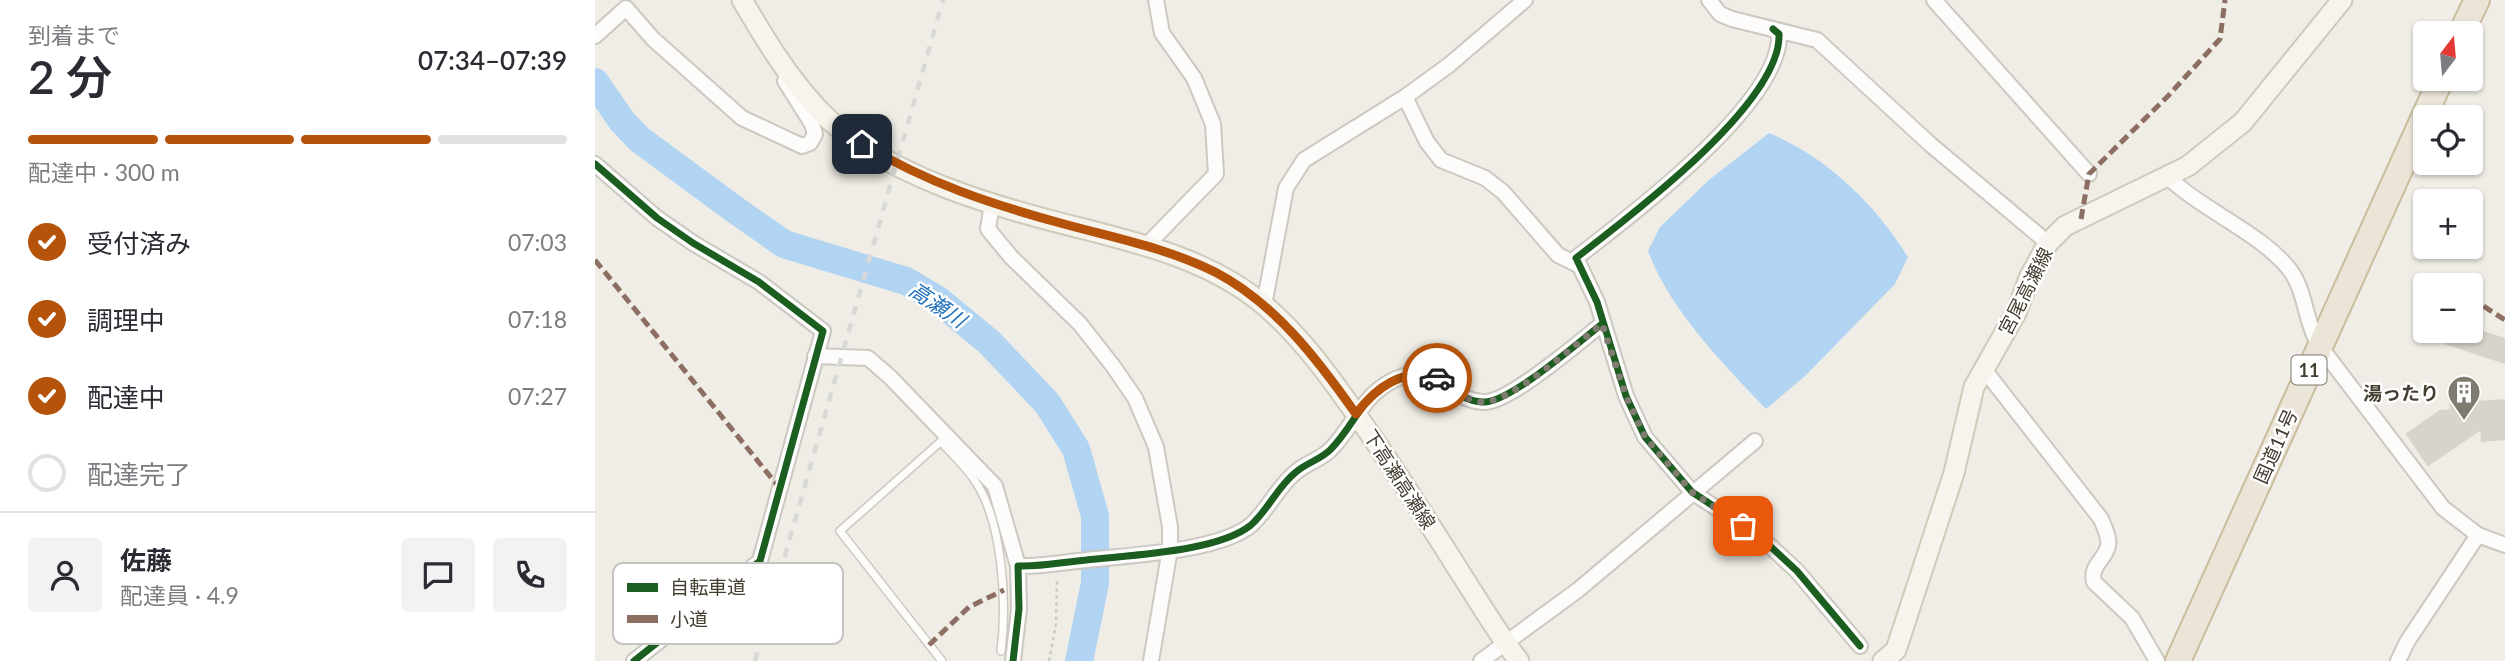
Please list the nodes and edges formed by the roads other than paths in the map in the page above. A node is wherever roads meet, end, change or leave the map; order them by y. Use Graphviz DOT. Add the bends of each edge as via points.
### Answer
graph roads {
  1 [pos="742,0"];
  2 [pos="1156,0"];
  3 [pos="1525,0"];
  4 [pos="1709,0"];
  5 [pos="1934,0"];
  6 [pos="2342,0"];
  7 [pos="2477,0"];
  8 [pos="2467,21"];
  9 [pos="1773,29"];
  10 [pos="595,36"];
  11 [pos="777,59"];
  12 [pos="2435,91"];
  13 [pos="1405,97"];
  14 [pos="595,164"];
  15 [pos="2089,174"];
  16 [pos="2166,175"];
  17 [pos="992,204"];
  18 [pos="2048,243"];
  19 [pos="1147,245"];
  20 [pos="1580,266"];
  21 [pos="1264,305"];
  22 [pos="1602,324"];
  23 [pos="2319,345"];
  24 [pos="815,356"];
  25 [pos="1983,368"];
  26 [pos="1356,414"];
  27 [pos="944,439"];
  28 [pos="1755,441"];
  29 [pos="1692,492"];
  30 [pos="2478,535"];
  31 [pos="2504,541"];
  32 [pos="1170,549"];
  33 [pos="757,563"];
  34 [pos="1022,566"];
  35 [pos="655,644"];
  36 [pos="1506,644"];
  37 [pos="1860,646"];
  38 [pos="1000,651"];
  39 [pos="634,661"];
  40 [pos="942,661"];
  41 [pos="1013,661"];
  42 [pos="1151,661"];
  43 [pos="1481,661"];
  44 [pos="1519,661"];
  45 [pos="1883,661"];
  46 [pos="2157,661"];
  47 [pos="2178,661"];
  48 [pos="2398,661"];
  1 -- 11 [label="main road, 下高瀬高瀬線"];
  2 -- 19 [label="street" via="1162,33 1194,78 1213,124 1216,174"];
  3 -- 13 [label="street"];
  4 -- 9 [label="street" via="1720,13"];
  5 -- 15 [label="street"];
  6 -- 16 [label="main road, 宮尾高瀬線" via="2243,122 2188,166"];
  7 -- 8 [label="highway"];
  9 -- 18 [label="street" via="1817,40 1931,145"];
  9 -- 20 [label="street" via="1780,45 1750,101 1641,208 1576,258"];
  10 -- 11 [label="street" via="626,8 664,49 742,118 802,146 815,134"];
  11 -- 17 [label="main road, 下高瀬高瀬線" via="820,111 862,144 931,181"];
  12 -- 23 [label="highway, 国道11号 / 11"];
  13 -- 20 [label="street" via="1441,160 1485,178 1558,255"];
  13 -- 21 [label="street" via="1304,160 1286,188"];
  14 -- 24 [label="street" via="657,218 759,282 823,331"];
  16 -- 18 [label="main road, 宮尾高瀬線" via="2065,226"];
  16 -- 23 [label="street" via="2291,271"];
  17 -- 19 [label="main road, 下高瀬高瀬線"];
  17 -- 32 [label="street" via="988,229 1080,324 1135,398 1156,447"];
  18 -- 25 [label="main road, 宮尾高瀬線" via="2017,311"];
  19 -- 21 [label="main road, 下高瀬高瀬線" via="1216,273"];
  20 -- 22 [label="street"];
  21 -- 26 [label="main road, 下高瀬高瀬線" via="1319,361"];
  22 -- 26 [label="street" via="1500,398 1483,402 1458,393 1436,377 1418,373 1392,381 1370,395"];
  22 -- 29 [label="street" via="1645,437"];
  23 -- 30 [label="street" via="2443,508"];
  23 -- 47 [label="highway, 国道11号 / 11"];
  24 -- 27 [label="street" via="868,358"];
  24 -- 33 [label="street"];
  25 -- 45 [label="main road, 宮尾高瀬線" via="1896,650"];
  25 -- 46 [label="street" via="2101,519 2108,549 2095,566 2094,582 2132,618"];
  26 -- 32 [label="street" via="1331,449 1294,473 1251,525 1221,540"];
  26 -- 36 [label="main road, 下高瀬高瀬線"];
  27 -- 34 [label="street" via="995,486"];
  27 -- 38 [label="lane" via="974,479 988,512 1005,594"];
  27 -- 40 [label="lane" via="840,531"];
  28 -- 29 [label="street"];
  29 -- 36 [label="street" via="1578,590"];
  29 -- 37 [label="street" via="1759,536 1797,571"];
  30 -- 31 [label="street"];
  30 -- 48 [label="street"];
  32 -- 34 [label="street"];
  32 -- 42 [label="street"];
  34 -- 41 [label="street"];
  35 -- 39 [label="street"];
  36 -- 43 [label="street"];
  36 -- 44 [label="main road, 下高瀬高瀬線"];
}
